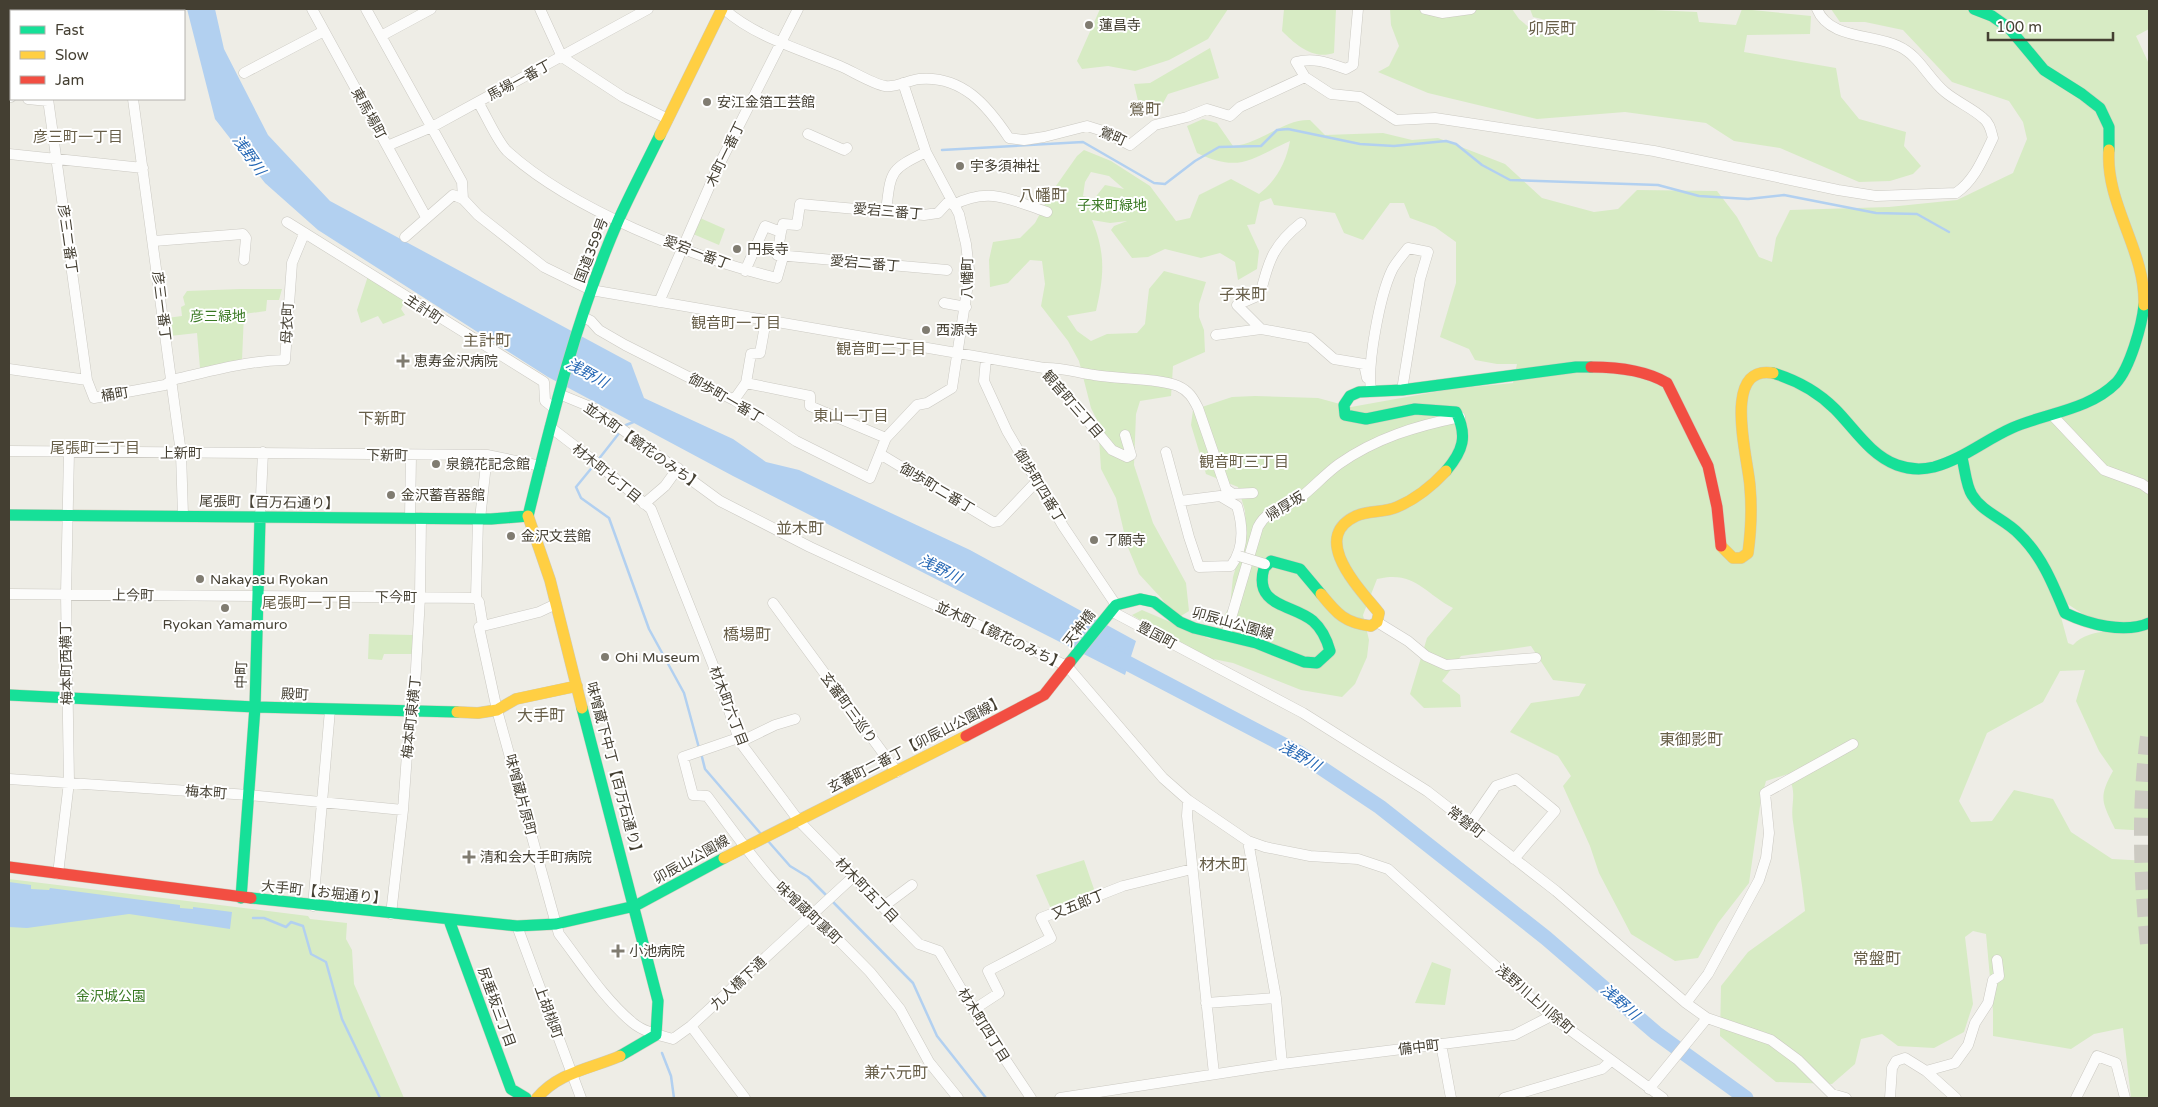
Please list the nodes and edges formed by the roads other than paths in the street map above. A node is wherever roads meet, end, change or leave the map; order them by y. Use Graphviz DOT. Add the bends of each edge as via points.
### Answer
graph roads {
  1 [pos="312,9"];
  2 [pos="366,9"];
  3 [pos="431,9"];
  4 [pos="540,9"];
  5 [pos="648,9"];
  6 [pos="723,9"];
  7 [pos="798,9"];
  8 [pos="1358,9"];
  9 [pos="1425,9"];
  10 [pos="1471,9"];
  11 [pos="1817,9"];
  12 [pos="1974,9"];
  13 [pos="324,31"];
  14 [pos="381,36"];
  15 [pos="782,42"];
  16 [pos="562,57"];
  17 [pos="244,73"];
  18 [pos="1305,77"];
  19 [pos="903,83"];
  20 [pos="48,100"];
  21 [pos="134,100"];
  22 [pos="478,102"];
  23 [pos="668,119"];
  24 [pos="432,127"];
  25 [pos="808,134"];
  26 [pos="387,146"];
  27 [pos="847,148"];
  28 [pos="926,152"];
  29 [pos="9,154"];
  30 [pos="57,160"];
  31 [pos="143,168"];
  32 [pos="464,199"];
  33 [pos="952,202"];
  34 [pos="886,211"];
  35 [pos="1047,212"];
  36 [pos="426,217"];
  37 [pos="618,221"];
  38 [pos="287,222"];
  39 [pos="1301,223"];
  40 [pos="781,232"];
  41 [pos="304,234"];
  42 [pos="405,237"];
  43 [pos="154,241"];
  44 [pos="683,248"];
  45 [pos="783,257"];
  46 [pos="244,260"];
  47 [pos="745,270"];
  48 [pos="947,270"];
  49 [pos="591,290"];
  50 [pos="659,302"];
  51 [pos="944,303"];
  52 [pos="966,307"];
  53 [pos="582,319"];
  54 [pos="766,320"];
  55 [pos="1261,329"];
  56 [pos="1216,335"];
  57 [pos="958,354"];
  58 [pos="986,358"];
  59 [pos="9,368"];
  60 [pos="1044,368"];
  61 [pos="87,380"];
  62 [pos="172,380"];
  63 [pos="746,383"];
  64 [pos="1371,389"];
  65 [pos="560,390"];
  66 [pos="1402,390"];
  67 [pos="734,400"];
  68 [pos="549,405"];
  69 [pos="2053,416"];
  70 [pos="1460,417"];
  71 [pos="550,427"];
  72 [pos="1125,435"];
  73 [pos="886,438"];
  74 [pos="9,451"];
  75 [pos="69,452"];
  76 [pos="263,452"];
  77 [pos="1166,452"];
  78 [pos="181,453"];
  79 [pos="880,454"];
  80 [pos="411,455"];
  81 [pos="488,455"];
  82 [pos="1962,458"];
  83 [pos="541,466"];
  84 [pos="678,468"];
  85 [pos="1037,482"];
  86 [pos="2149,489"];
  87 [pos="1253,493"];
  88 [pos="1180,501"];
  89 [pos="644,504"];
  90 [pos="9,515"];
  91 [pos="183,515"];
  92 [pos="69,516"];
  93 [pos="528,516"];
  94 [pos="260,518"];
  95 [pos="416,518"];
  96 [pos="479,519"];
  97 [pos="1239,556"];
  98 [pos="1265,564"];
  99 [pos="9,594"];
  100 [pos="66,594"];
  101 [pos="257,597"];
  102 [pos="420,597"];
  103 [pos="476,598"];
  104 [pos="773,603"];
  105 [pos="556,604"];
  106 [pos="690,607"];
  107 [pos="1112,610"];
  108 [pos="1377,622"];
  109 [pos="2149,623"];
  110 [pos="483,626"];
  111 [pos="1226,635"];
  112 [pos="1536,658"];
  113 [pos="1203,659"];
  114 [pos="1070,663"];
  115 [pos="577,686"];
  116 [pos="9,695"];
  117 [pos="66,699"];
  118 [pos="255,707"];
  119 [pos="330,710"];
  120 [pos="497,710"];
  121 [pos="410,712"];
  122 [pos="795,719"];
  123 [pos="739,740"];
  124 [pos="1853,744"];
  125 [pos="897,772"];
  126 [pos="9,779"];
  127 [pos="69,782"];
  128 [pos="249,794"];
  129 [pos="1188,800"];
  130 [pos="323,803"];
  131 [pos="403,810"];
  132 [pos="799,821"];
  133 [pos="1469,825"];
  134 [pos="765,837"];
  135 [pos="1248,841"];
  136 [pos="745,846"];
  137 [pos="1514,859"];
  138 [pos="9,867"];
  139 [pos="1192,869"];
  140 [pos="58,874"];
  141 [pos="854,876"];
  142 [pos="912,885"];
  143 [pos="1414,892"];
  144 [pos="241,898"];
  145 [pos="313,906"];
  146 [pos="635,906"];
  147 [pos="884,906"];
  148 [pos="812,913"];
  149 [pos="391,914"];
  150 [pos="449,920"];
  151 [pos="556,924"];
  152 [pos="517,926"];
  153 [pos="939,950"];
  154 [pos="1997,960"];
  155 [pos="1276,998"];
  156 [pos="1206,1003"];
  157 [pos="1686,1003"];
  158 [pos="973,1010"];
  159 [pos="1551,1016"];
  160 [pos="1707,1018"];
  161 [pos="691,1026"];
  162 [pos="656,1035"];
  163 [pos="1441,1044"];
  164 [pos="1611,1061"];
  165 [pos="1282,1064"];
  166 [pos="1926,1071"];
  167 [pos="572,1074"];
  168 [pos="1214,1074"];
  169 [pos="1649,1089"];
  170 [pos="526,1098"];
  171 [pos="537,1098"];
  172 [pos="580,1098"];
  173 [pos="745,1098"];
  174 [pos="958,1098"];
  175 [pos="1030,1098"];
  176 [pos="1060,1098"];
  177 [pos="1451,1098"];
  178 [pos="1504,1098"];
  179 [pos="1663,1098"];
  180 [pos="1846,1098"];
  181 [pos="1890,1098"];
  182 [pos="1956,1098"];
  183 [pos="2076,1098"];
  184 [pos="2124,1098"];
  1 -- 13 [label="street, 東馬場町"];
  2 -- 14 [label="street"];
  3 -- 14 [label="street"];
  4 -- 16 [label="street"];
  5 -- 16 [label="street, 馬場一番丁"];
  6 -- 15 [label="street" via="737,20"];
  6 -- 23 [label="main road, 国道359号"];
  7 -- 15 [label="street, 木町一番丁"];
  8 -- 18 [label="street" via="1353,65 1346,69 1320,60 1296,62"];
  9 -- 10 [label="street" via="1442,13"];
  11 -- 18 [label="street" via="1838,30 1900,46 1943,91 1984,118 1992,138 1975,174 1964,187 1956,192 1876,196 1635,147 1435,118 1396,120 1360,97 1332,94"];
  12 -- 69 [label="main road" via="2006,25 2046,71 2098,105 2108,118 2109,172 2142,280 2144,320 2122,376 2108,388"];
  13 -- 17 [label="street"];
  13 -- 26 [label="street, 東馬場町"];
  14 -- 24 [label="street"];
  15 -- 19 [label="street" via="886,87"];
  15 -- 44 [label="street, 木町一番丁" via="717,170"];
  16 -- 22 [label="street, 馬場一番丁"];
  16 -- 23 [label="street" via="623,97"];
  18 -- 19 [label="street, 鶯町" via="1240,107 1230,116 1207,109 1187,118 1155,125 1130,146 1087,126 1031,139 1009,138 981,100 950,82 932,79"];
  19 -- 28 [label="street, 八幡町"];
  20 -- 30 [label="street, 彦三二番丁"];
  21 -- 31 [label="street, 彦三一番丁"];
  22 -- 24 [label="street, 馬場一番丁"];
  22 -- 37 [label="street, 愛宕一番丁" via="506,150 550,184"];
  23 -- 37 [label="main road, 国道359号"];
  24 -- 26 [label="street, 馬場一番丁"];
  24 -- 32 [label="street" via="462,182"];
  25 -- 27 [label="street" via="844,150"];
  26 -- 36 [label="street, 東馬場町"];
  28 -- 33 [label="street, 八幡町"];
  28 -- 34 [label="street" via="899,165 892,175"];
  29 -- 30 [label="street"];
  30 -- 31 [label="street"];
  30 -- 61 [label="street, 彦三二番丁"];
  31 -- 43 [label="street, 彦三一番丁"];
  32 -- 36 [label="street" via="453,196"];
  32 -- 49 [label="street" via="478,215 544,266"];
  33 -- 34 [label="street, 愛宕三番丁" via="934,214"];
  33 -- 35 [label="street, 愛宕三番丁" via="992,194"];
  33 -- 52 [label="street, 八幡町" via="959,214 966,244 969,269"];
  34 -- 40 [label="street, 愛宕三番丁" via="800,204 797,225 783,224"];
  36 -- 42 [label="street"];
  37 -- 44 [label="street, 愛宕一番丁"];
  37 -- 49 [label="main road, 国道359号"];
  38 -- 41 [label="street, 主計町"];
  39 -- 55 [label="street" via="1289,232 1269,260 1260,294 1237,305"];
  40 -- 45 [label="street" via="777,255"];
  40 -- 47 [label="street" via="765,226"];
  41 -- 62 [label="street, 母衣町" via="292,263 285,360 228,366"];
  41 -- 68 [label="street, 主計町" via="544,382"];
  43 -- 46 [label="street" via="243,234 246,238"];
  43 -- 62 [label="street, 彦三一番丁"];
  44 -- 47 [label="street, 愛宕一番丁"];
  44 -- 50 [label="street, 木町一番丁"];
  45 -- 47 [label="street, 愛宕一番丁" via="777,278"];
  45 -- 48 [label="street, 愛宕二番丁"];
  49 -- 50 [label="street"];
  49 -- 53 [label="main road, 国道359号"];
  50 -- 54 [label="street"];
  51 -- 52 [label="street"];
  52 -- 57 [label="street, 八幡町"];
  53 -- 65 [label="main road, 国道359号"];
  53 -- 67 [label="street, 御歩町一番丁" via="592,321 599,330 625,345"];
  54 -- 57 [label="street"];
  54 -- 63 [label="street" via="760,353 752,354"];
  55 -- 56 [label="street"];
  55 -- 64 [label="street" via="1310,338 1334,359 1364,364"];
  57 -- 58 [label="street, 観音町三丁目"];
  57 -- 73 [label="street, 八幡町" via="952,388 927,403 917,405"];
  58 -- 60 [label="street, 観音町三丁目"];
  58 -- 85 [label="street, 御歩町四番丁" via="984,381 1007,431"];
  59 -- 61 [label="street, 桶町"];
  60 -- 72 [label="street, 観音町三丁目" via="1112,450 1127,457 1131,455"];
  60 -- 87 [label="street" via="1058,367 1091,375 1167,382 1179,387 1192,396 1198,408 1226,489 1233,494"];
  61 -- 62 [label="street, 桶町" via="94,398 164,385"];
  62 -- 78 [label="street, 彦三一番丁"];
  63 -- 67 [label="street"];
  63 -- 73 [label="street" via="810,396 810,406"];
  64 -- 66 [label="main road"];
  64 -- 66 [label="street" via="1373,347 1387,281 1408,248 1428,252 1420,279"];
  64 -- 70 [label="main road" via="1350,396 1344,405 1345,415 1366,420 1400,411 1441,408 1456,412"];
  65 -- 68 [label="main road, 国道359号"];
  65 -- 84 [label="street, 並木町【鏡花のみち】" via="593,408"];
  66 -- 82 [label="main road" via="1576,367 1599,367 1655,376 1667,383 1708,466 1717,507 1720,544 1734,558 1748,553 1750,542 1748,462 1739,414 1747,383 1756,375 1776,373 1816,392 1835,408 1866,444 1899,465 1927,468"];
  67 -- 79 [label="street, 御歩町一番丁" via="796,441 870,478"];
  68 -- 71 [label="main road, 国道359号"];
  69 -- 82 [label="main road" via="2008,428"];
  69 -- 86 [label="street" via="2104,470"];
  70 -- 108 [label="main road" via="1465,431 1463,448 1435,482 1395,508 1356,516 1340,527 1335,539 1345,567 1379,614"];
  70 -- 111 [label="street, 帰厚坂" via="1422,425 1382,439 1339,464 1300,497 1264,516"];
  71 -- 83 [label="main road, 国道359号"];
  71 -- 89 [label="street, 材木町七丁目"];
  73 -- 79 [label="street"];
  74 -- 75 [label="street, 上新町"];
  75 -- 78 [label="street, 上新町"];
  75 -- 92 [label="street, 梅本町西横丁"];
  76 -- 78 [label="street, 上新町"];
  76 -- 80 [label="street, 下新町"];
  76 -- 94 [label="street, 中町"];
  77 -- 88 [label="street"];
  78 -- 91 [label="street, 彦三一番丁"];
  79 -- 85 [label="street, 御歩町二番丁" via="993,522 999,521"];
  80 -- 81 [label="street, 下新町"];
  80 -- 95 [label="street, 梅本町東横丁"];
  81 -- 83 [label="street, 下新町"];
  81 -- 96 [label="street, 味噌蔵片原町"];
  82 -- 109 [label="main road" via="1971,494 1983,508 2018,532 2034,550 2051,578 2065,613 2084,620 2126,627"];
  83 -- 93 [label="main road, 国道359号"];
  84 -- 89 [label="street"];
  84 -- 114 [label="street, 並木町【鏡花のみち】" via="720,501 768,526"];
  85 -- 107 [label="street, 御歩町四番丁"];
  88 -- 97 [label="street" via="1220,496 1237,506 1242,522"];
  88 -- 97 [label="street" via="1200,567 1231,566"];
  89 -- 106 [label="street, 材木町七丁目" via="651,508"];
  90 -- 92 [label="main road, 尾張町【百万石通り】"];
  91 -- 92 [label="main road, 尾張町【百万石通り】"];
  91 -- 94 [label="main road, 尾張町【百万石通り】"];
  92 -- 100 [label="street, 梅本町西横丁"];
  93 -- 96 [label="main road, 尾張町【百万石通り】"];
  93 -- 105 [label="main road, 味噌蔵下中丁【百万石通り】"];
  94 -- 95 [label="main road, 尾張町【百万石通り】"];
  94 -- 101 [label="main road, 中町"];
  95 -- 96 [label="main road, 尾張町【百万石通り】"];
  95 -- 102 [label="street, 梅本町東横丁"];
  96 -- 103 [label="street, 味噌蔵片原町"];
  97 -- 98 [label="street, bridge"];
  98 -- 108 [label="main road" via="1271,560 1300,569 1337,614 1355,624 1372,626"];
  98 -- 111 [label="main road, 卯辰山公園線" via="1263,581 1272,600 1286,610 1312,620 1325,635 1330,651 1317,663 1302,662"];
  99 -- 100 [label="street, 上今町"];
  100 -- 101 [label="street, 上今町"];
  100 -- 117 [label="street, 梅本町西横丁"];
  101 -- 102 [label="street, 下今町"];
  101 -- 118 [label="main road, 中町"];
  102 -- 103 [label="street, 下今町"];
  102 -- 121 [label="street, 梅本町東横丁" via="414,705"];
  103 -- 110 [label="street, 味噌蔵片原町"];
  104 -- 125 [label="street, 玄蕃町三巡り"];
  105 -- 110 [label="street" via="539,612"];
  105 -- 115 [label="main road, 味噌蔵下中丁【百万石通り】"];
  106 -- 123 [label="street, 材木町六丁目"];
  107 -- 111 [label="main road, 卯辰山公園線" via="1137,598 1151,600 1182,624"];
  107 -- 113 [label="street, 豊国町"];
  107 -- 114 [label="main road, 天神橋"];
  108 -- 112 [label="street" via="1446,666"];
  110 -- 120 [label="street, 味噌蔵片原町" via="479,627"];
  113 -- 133 [label="street, 常磐町" via="1353,744 1427,792"];
  114 -- 125 [label="main road, 玄蕃町二番丁【卯辰山公園線】" via="1044,695 1033,702"];
  114 -- 129 [label="street, 並木町【鏡花のみち】" via="1142,755"];
  115 -- 120 [label="main road, 殿町" via="516,699"];
  115 -- 146 [label="main road, 味噌蔵下中丁【百万石通り】"];
  116 -- 117 [label="main road, 殿町"];
  117 -- 118 [label="main road, 殿町"];
  117 -- 127 [label="street, 梅本町西横丁"];
  118 -- 119 [label="main road, 殿町"];
  118 -- 128 [label="main road, 中町"];
  119 -- 121 [label="main road, 殿町"];
  119 -- 130 [label="street"];
  120 -- 121 [label="main road, 殿町" via="478,713"];
  120 -- 151 [label="street, 味噌蔵片原町"];
  121 -- 131 [label="street, 梅本町東横丁"];
  122 -- 123 [label="street"];
  123 -- 132 [label="street, 材木町六丁目"];
  123 -- 136 [label="street, 味噌蔵町裏町" via="683,757 693,795 707,796"];
  124 -- 157 [label="street" via="1765,793 1769,833 1766,858 1758,880 1708,974"];
  125 -- 132 [label="main road, 玄蕃町二番丁【卯辰山公園線】"];
  126 -- 127 [label="street, 梅本町"];
  127 -- 128 [label="street, 梅本町"];
  127 -- 140 [label="street, 梅本町西横丁"];
  128 -- 130 [label="street, 梅本町"];
  128 -- 144 [label="main road, 中町"];
  129 -- 135 [label="street, 並木町【鏡花のみち】"];
  129 -- 139 [label="street"];
  130 -- 131 [label="street, 梅本町"];
  130 -- 145 [label="street"];
  131 -- 149 [label="street, 梅本町東横丁"];
  132 -- 134 [label="main road, 玄蕃町二番丁【卯辰山公園線】"];
  132 -- 141 [label="street, 材木町五丁目"];
  133 -- 137 [label="street, 常磐町"];
  133 -- 137 [label="street" via="1496,786 1516,779 1555,812"];
  134 -- 136 [label="main road, 卯辰山公園線"];
  135 -- 143 [label="street, 並木町【鏡花のみち】" via="1302,854 1358,859 1388,869"];
  135 -- 155 [label="street"];
  136 -- 146 [label="main road, 卯辰山公園線"];
  136 -- 148 [label="street, 味噌蔵町裏町" via="782,892 805,912"];
  137 -- 157 [label="street, 常磐町" via="1598,925"];
  138 -- 140 [label="main road, 大手町【お堀通り】"];
  139 -- 156 [label="street"];
  139 -- 158 [label="street, 又五郎丁" via="1123,886 1041,918 1051,938 988,971 999,993"];
  140 -- 144 [label="main road, 大手町【お堀通り】"];
  141 -- 147 [label="street, 材木町五丁目"];
  141 -- 148 [label="street, 九人橋下通"];
  142 -- 147 [label="street"];
  143 -- 159 [label="street, 浅野川上川除町"];
  144 -- 145 [label="main road, 大手町【お堀通り】"];
  145 -- 149 [label="main road, 大手町【お堀通り】"];
  146 -- 151 [label="main road, 大手町【お堀通り】"];
  146 -- 162 [label="main road, 味噌蔵下中丁【百万石通り】" via="658,1001"];
  147 -- 153 [label="street, 材木町五丁目" via="919,944"];
  148 -- 161 [label="street, 九人橋下通"];
  148 -- 174 [label="street, 味噌蔵町裏町" via="870,972 900,1009 929,1062"];
  149 -- 150 [label="main road, 大手町【お堀通り】"];
  150 -- 152 [label="main road, 大手町【お堀通り】"];
  150 -- 170 [label="main road, 尻垂坂三丁目" via="511,1089"];
  151 -- 152 [label="main road, 大手町【お堀通り】"];
  151 -- 162 [label="street, 味噌蔵片原町" via="559,934 597,984 634,1024"];
  152 -- 167 [label="street, 上胡桃町"];
  153 -- 158 [label="street, 材木町四丁目"];
  154 -- 166 [label="street" via="1999,976 1993,980 1988,1003 1975,1023 1968,1044 1955,1063"];
  155 -- 156 [label="street"];
  155 -- 165 [label="street"];
  156 -- 168 [label="street"];
  157 -- 160 [label="street, 常磐町"];
  158 -- 175 [label="street, 材木町四丁目"];
  159 -- 163 [label="street, 備中町" via="1514,1035"];
  159 -- 164 [label="street, 浅野川上川除町"];
  160 -- 169 [label="street"];
  160 -- 180 [label="street, 常磐町" via="1771,1040 1798,1060 1832,1094"];
  161 -- 162 [label="street, 九人橋下通" via="672,1039"];
  161 -- 173 [label="street"];
  162 -- 167 [label="main road" via="618,1057"];
  163 -- 165 [label="street, 備中町"];
  163 -- 177 [label="street"];
  164 -- 169 [label="street, 浅野川上川除町"];
  164 -- 178 [label="street" via="1602,1069"];
  165 -- 168 [label="street, 備中町"];
  166 -- 181 [label="street" via="1905,1058 1896,1061 1892,1068"];
  166 -- 182 [label="street"];
  167 -- 171 [label="main road" via="556,1079"];
  167 -- 172 [label="street, 上胡桃町"];
  168 -- 176 [label="street, 備中町"];
  169 -- 179 [label="street, 浅野川上川除町"];
  183 -- 184 [label="street" via="2096,1056 2116,1063"];
}
